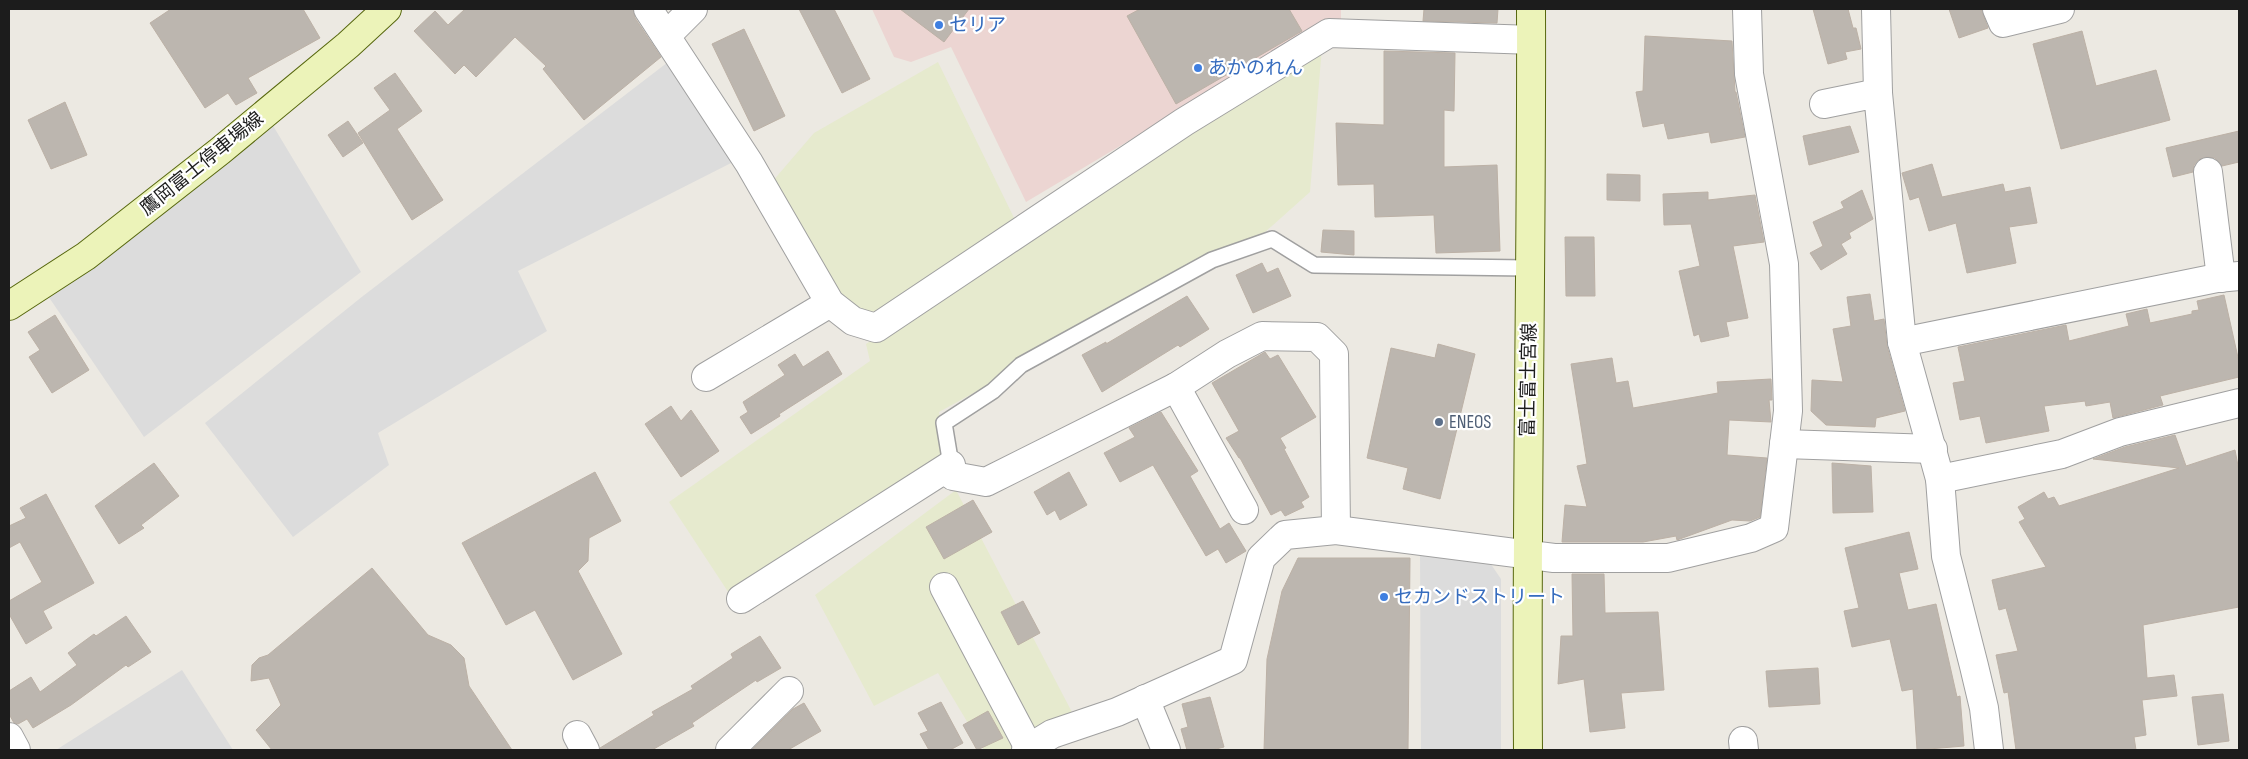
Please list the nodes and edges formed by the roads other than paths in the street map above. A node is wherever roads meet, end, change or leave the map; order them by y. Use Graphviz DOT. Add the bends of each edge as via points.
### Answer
graph roads {
  1 [pos="387,9"];
  2 [pos="648,9"];
  3 [pos="694,9"];
  4 [pos="1531,9"];
  5 [pos="1747,9"];
  6 [pos="1876,9"];
  7 [pos="1997,9"];
  8 [pos="2060,9"];
  9 [pos="666,36"];
  10 [pos="1531,40"];
  11 [pos="1878,93"];
  12 [pos="1824,104"];
  13 [pos="2208,172"];
  14 [pos="1531,268"];
  15 [pos="2230,277"];
  16 [pos="830,304"];
  17 [pos="9,306"];
  18 [pos="1902,342"];
  19 [pos="706,377"];
  20 [pos="1176,387"];
  21 [pos="2239,403"];
  22 [pos="1784,444"];
  23 [pos="1933,449"];
  24 [pos="951,465"];
  25 [pos="1940,479"];
  26 [pos="1244,510"];
  27 [pos="1336,530"];
  28 [pos="1527,554"];
  29 [pos="944,587"];
  30 [pos="741,599"];
  31 [pos="789,691"];
  32 [pos="1145,699"];
  33 [pos="9,737"];
  34 [pos="1027,749"];
  35 [pos="16,750"];
  36 [pos="730,750"];
  37 [pos="1166,750"];
  38 [pos="1528,750"];
  39 [pos="1989,750"];
  1 -- 17 [label="main road, 鷹岡富士停車場線" via="212,157 86,256"];
  2 -- 9 [label="street"];
  3 -- 9 [label="street"];
  4 -- 10 [label="main road, 富士富士宮線"];
  5 -- 22 [label="street" via="1749,74 1784,264 1788,412"];
  6 -- 11 [label="street"];
  7 -- 8 [label="street" via="2003,23"];
  9 -- 16 [label="street" via="749,163"];
  10 -- 14 [label="main road, 富士富士宮線"];
  10 -- 16 [label="street" via="1329,33 1184,122 876,328 853,320"];
  11 -- 12 [label="street"];
  11 -- 18 [label="street"];
  13 -- 15 [label="street"];
  14 -- 24 [label="lane" via="1314,266 1272,239 1212,260 1021,365 993,391 944,423"];
  14 -- 28 [label="main road, 富士富士宮線"];
  15 -- 18 [label="street"];
  16 -- 19 [label="street"];
  18 -- 23 [label="street"];
  20 -- 24 [label="street" via="986,482 953,476"];
  20 -- 26 [label="street"];
  20 -- 27 [label="street" via="1262,336 1317,338 1334,354"];
  21 -- 25 [label="street" via="2120,432 2062,454"];
  22 -- 23 [label="street"];
  22 -- 28 [label="street" via="1774,528 1752,538 1668,558 1554,558"];
  23 -- 25 [label="street"];
  24 -- 30 [label="street"];
  25 -- 39 [label="street" via="1946,556 1980,691"];
  27 -- 28 [label="street"];
  27 -- 32 [label="street" via="1285,535 1261,558 1233,660"];
  28 -- 38 [label="main road, 富士富士宮線"];
  29 -- 34 [label="street"];
  31 -- 36 [label="street"];
  32 -- 34 [label="street" via="1052,734"];
  32 -- 37 [label="street"];
  33 -- 35 [label="street"];
}
